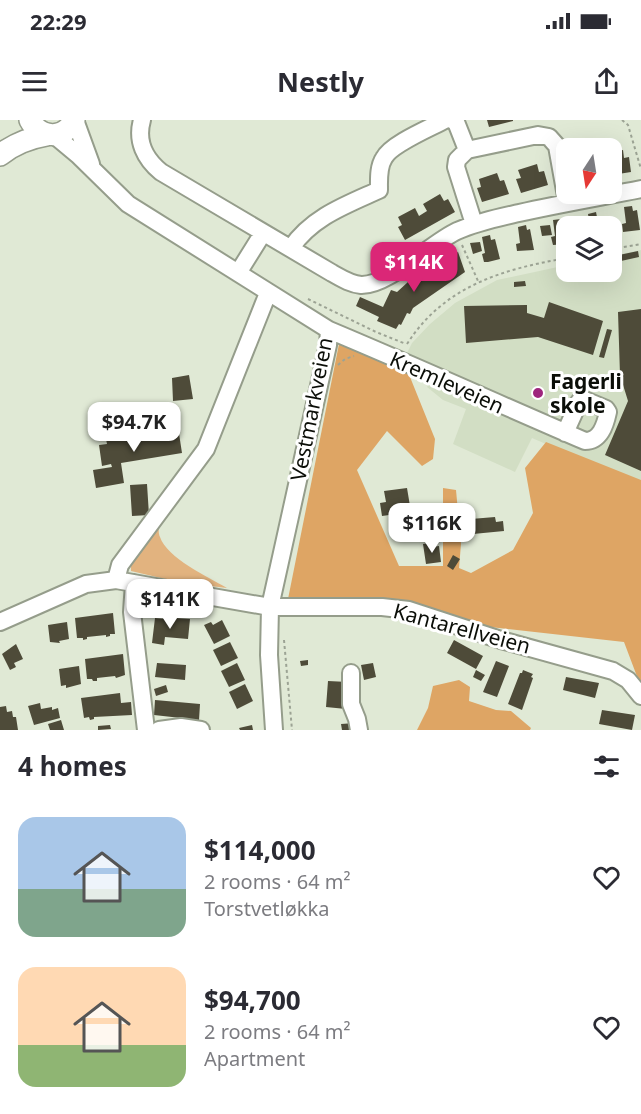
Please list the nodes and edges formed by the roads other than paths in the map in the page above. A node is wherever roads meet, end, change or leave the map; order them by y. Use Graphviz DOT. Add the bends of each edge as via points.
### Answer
graph roads {
  1 [pos="24,120"];
  2 [pos="30,120"];
  3 [pos="74,120"];
  4 [pos="142,120"];
  5 [pos="445,120"];
  6 [pos="452,120"];
  7 [pos="50,135"];
  8 [pos="0,144"];
  9 [pos="556,145"];
  10 [pos="467,150"];
  11 [pos="0,155"];
  12 [pos="95,173"];
  13 [pos="641,189"];
  14 [pos="622,192"];
  15 [pos="559,204"];
  16 [pos="474,224"];
  17 [pos="263,233"];
  18 [pos="291,248"];
  19 [pos="238,273"];
  20 [pos="268,293"];
  21 [pos="329,330"];
  22 [pos="565,433"];
  23 [pos="116,580"];
  24 [pos="134,584"];
  25 [pos="270,607"];
  26 [pos="0,622"];
  27 [pos="351,673"];
  28 [pos="641,696"];
  29 [pos="146,730"];
  30 [pos="159,730"];
  31 [pos="201,730"];
  32 [pos="274,730"];
  33 [pos="359,730"];
  1 -- 8 [label="main road"];
  2 -- 7 [label="main road" via="34,128"];
  3 -- 7 [label="main road" via="67,130"];
  3 -- 12 [label="street, Vestmarkveien"];
  4 -- 17 [label="street" via="141,146 151,164"];
  5 -- 18 [label="street" via="386,154 380,167 379,190 318,220"];
  6 -- 10 [label="street"];
  7 -- 11 [label="main road" via="32,137"];
  7 -- 12 [label="street, Vestmarkveien"];
  9 -- 10 [label="street" via="549,137 537,135"];
  10 -- 16 [label="street" via="456,167"];
  12 -- 19 [label="street, Vestmarkveien" via="128,204"];
  13 -- 14 [label="street"];
  15 -- 16 [label="street"];
  16 -- 18 [label="street" via="455,232 387,277 367,284 349,282"];
  17 -- 18 [label="street"];
  17 -- 19 [label="street"];
  19 -- 20 [label="street, Vestmarkveien"];
  20 -- 21 [label="street, Vestmarkveien"];
  20 -- 23 [label="street" via="206,449 120,565"];
  21 -- 22 [label="street, Kremleveien"];
  21 -- 25 [label="street, Vestmarkveien"];
  23 -- 24 [label="street, Kantarellveien"];
  23 -- 26 [label="street" via="86,584"];
  24 -- 25 [label="street, Kantarellveien"];
  24 -- 29 [label="street" via="132,612"];
  25 -- 28 [label="street, Kantarellveien" via="409,610 613,671 628,680"];
  25 -- 32 [label="street, Vestmarkveien"];
  27 -- 33 [label="street" via="351,704"];
  30 -- 31 [label="street"];
}
